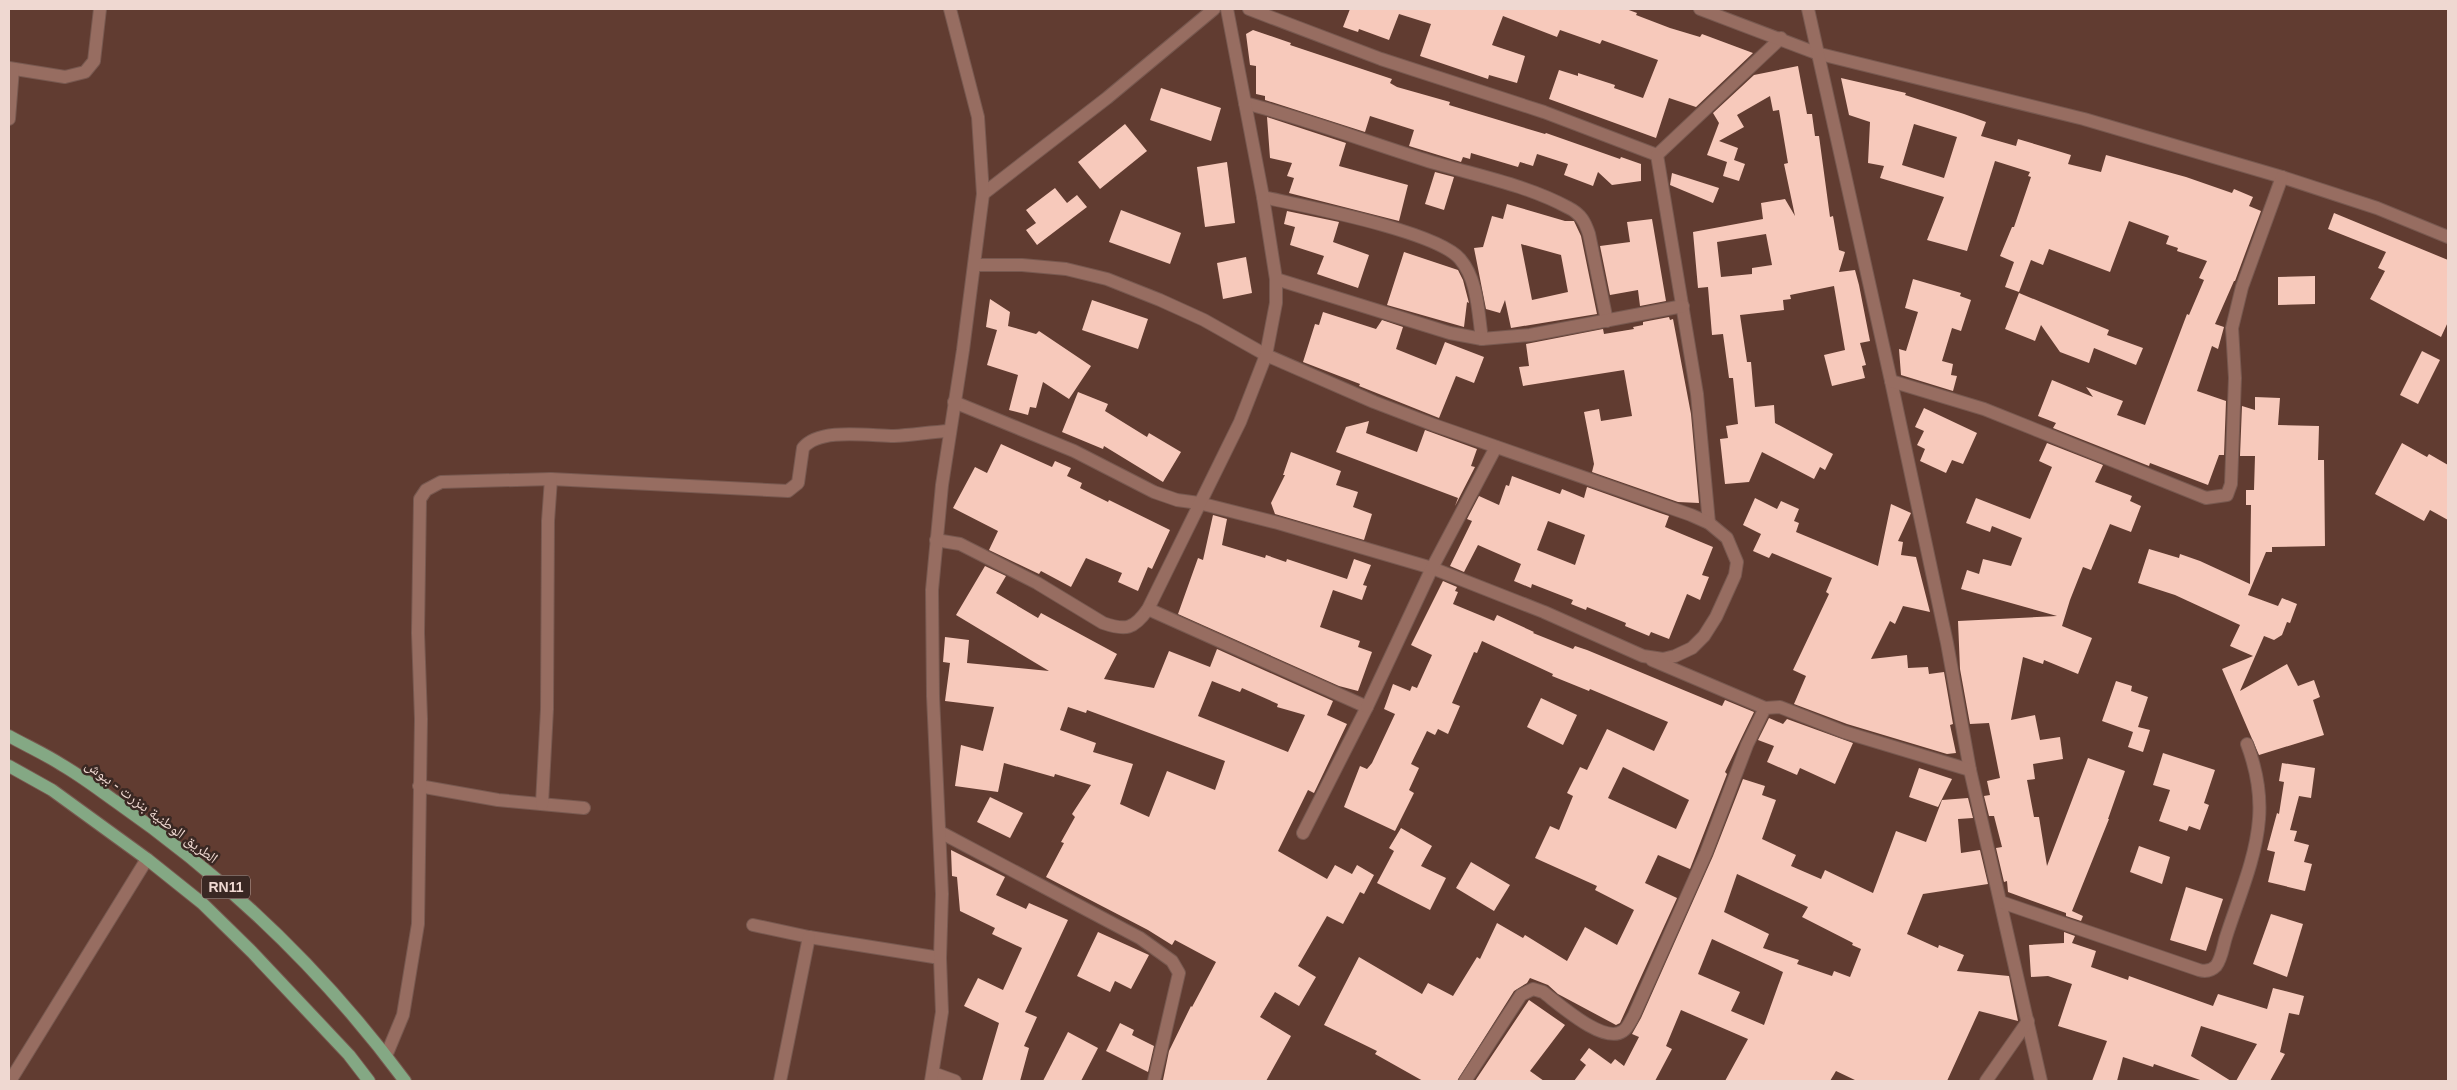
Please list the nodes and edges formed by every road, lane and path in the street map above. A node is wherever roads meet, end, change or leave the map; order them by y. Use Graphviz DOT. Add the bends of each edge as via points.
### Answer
graph roads {
  1 [pos="100,9"];
  2 [pos="950,9"];
  3 [pos="1214,9"];
  4 [pos="1226,9"];
  5 [pos="1249,9"];
  6 [pos="1700,9"];
  7 [pos="1808,9"];
  8 [pos="1781,38"];
  9 [pos="1816,53"];
  10 [pos="11,68"];
  11 [pos="1245,103"];
  12 [pos="9,119"];
  13 [pos="1657,155"];
  14 [pos="2282,177"];
  15 [pos="983,194"];
  16 [pos="1263,197"];
  17 [pos="2448,236"];
  18 [pos="975,264"];
  19 [pos="1276,279"];
  20 [pos="1683,306"];
  21 [pos="1607,321"];
  22 [pos="1482,339"];
  23 [pos="1266,355"];
  24 [pos="1891,381"];
  25 [pos="954,402"];
  26 [pos="949,431"];
  27 [pos="1496,447"];
  28 [pos="551,479"];
  29 [pos="1199,503"];
  30 [pos="1708,523"];
  31 [pos="936,540"];
  32 [pos="1432,568"];
  33 [pos="1148,610"];
  34 [pos="1643,656"];
  35 [pos="1367,707"];
  36 [pos="1765,708"];
  37 [pos="9,736"];
  38 [pos="2247,744"];
  39 [pos="9,766"];
  40 [pos="1970,770"];
  41 [pos="419,786"];
  42 [pos="542,804"];
  43 [pos="584,808"];
  44 [pos="940,832"];
  45 [pos="1303,833"];
  46 [pos="147,859"];
  47 [pos="2001,902"];
  48 [pos="753,925"];
  49 [pos="809,937"];
  50 [pos="940,958"];
  51 [pos="2028,1020"];
  52 [pos="386,1056"];
  53 [pos="932,1077"];
  54 [pos="10,1081"];
  55 [pos="368,1081"];
  56 [pos="405,1081"];
  57 [pos="780,1081"];
  58 [pos="955,1081"];
  59 [pos="1154,1081"];
  60 [pos="1465,1081"];
  61 [pos="1986,1081"];
  62 [pos="2041,1081"];
  1 -- 10 [label="street" via="94,61 85,72 65,77"];
  2 -- 15 [label="street" via="978,117"];
  3 -- 15 [label="street" via="1107,98"];
  4 -- 11 [label="street"];
  5 -- 13 [label="street" via="1381,59 1544,112"];
  6 -- 8 [label="street"];
  7 -- 9 [label="street"];
  8 -- 9 [label="street"];
  8 -- 13 [label="street"];
  9 -- 14 [label="street" via="2084,119"];
  9 -- 24 [label="street"];
  10 -- 12 [label="street"];
  11 -- 16 [label="street"];
  11 -- 21 [label="street" via="1527,190 1568,208 1585,221"];
  13 -- 20 [label="street"];
  14 -- 17 [label="street" via="2377,208"];
  14 -- 24 [label="street" via="2242,287 2232,328 2235,378 2233,462 2229,491 2223,496 2206,498 1984,409"];
  15 -- 18 [label="street"];
  16 -- 19 [label="street"];
  16 -- 22 [label="street" via="1420,236 1450,249 1467,270 1475,292"];
  18 -- 23 [label="street" via="1066,268 1107,279 1204,320"];
  18 -- 25 [label="street"];
  19 -- 22 [label="street" via="1450,333"];
  19 -- 23 [label="street" via="1276,303"];
  20 -- 21 [label="street"];
  20 -- 30 [label="street" via="1701,427"];
  21 -- 22 [label="street"];
  23 -- 27 [label="street" via="1374,402"];
  23 -- 29 [label="street" via="1240,422"];
  24 -- 40 [label="street" via="1947,643"];
  25 -- 26 [label="street"];
  25 -- 29 [label="street" via="1074,451 1154,492"];
  26 -- 28 [label="street" via="894,436 849,434 816,439 803,448 796,486 780,492"];
  26 -- 31 [label="street"];
  27 -- 30 [label="street"];
  27 -- 32 [label="street"];
  28 -- 41 [label="street" via="441,482 426,490 420,499"];
  28 -- 42 [label="street"];
  29 -- 32 [label="street"];
  29 -- 33 [label="street"];
  30 -- 34 [label="street" via="1727,538 1734,553 1735,575 1727,594 1704,636 1692,648 1663,659"];
  31 -- 33 [label="street" via="960,544 1115,627 1126,628 1138,623"];
  31 -- 44 [label="street" via="932,590 933,696"];
  32 -- 34 [label="street" via="1544,612"];
  32 -- 35 [label="street"];
  33 -- 35 [label="street"];
  34 -- 36 [label="street"];
  35 -- 45 [label="street"];
  36 -- 40 [label="street" via="1780,707 1852,734"];
  36 -- 60 [label="street" via="1747,745 1706,853 1624,1031 1613,1035 1598,1031 1544,992 1533,989 1521,995"];
  37 -- 52 [label="main road, الطريق الوطنية بنزرت - ببوش / RN11" via="63,765 224,885 272,929"];
  38 -- 47 [label="street" via="2258,787 2259,820 2252,858 2219,961 2212,970 2199,970"];
  39 -- 46 [label="main road, RN11" via="52,790"];
  40 -- 47 [label="street"];
  41 -- 42 [label="street"];
  41 -- 52 [label="street" via="418,924 403,1015"];
  42 -- 43 [label="street"];
  44 -- 50 [label="street"];
  44 -- 59 [label="street" via="1140,938 1172,961 1178,973"];
  46 -- 54 [label="street"];
  46 -- 55 [label="main road, RN11" via="202,903 252,952 349,1055"];
  47 -- 51 [label="street"];
  48 -- 49 [label="street"];
  49 -- 50 [label="street"];
  49 -- 57 [label="street"];
  50 -- 53 [label="street" via="942,1012"];
  51 -- 61 [label="street"];
  51 -- 62 [label="street"];
  52 -- 56 [label="main road, الطريق الوطنية بنزرت - ببوش / RN11"];
  53 -- 58 [label="street"];
}
